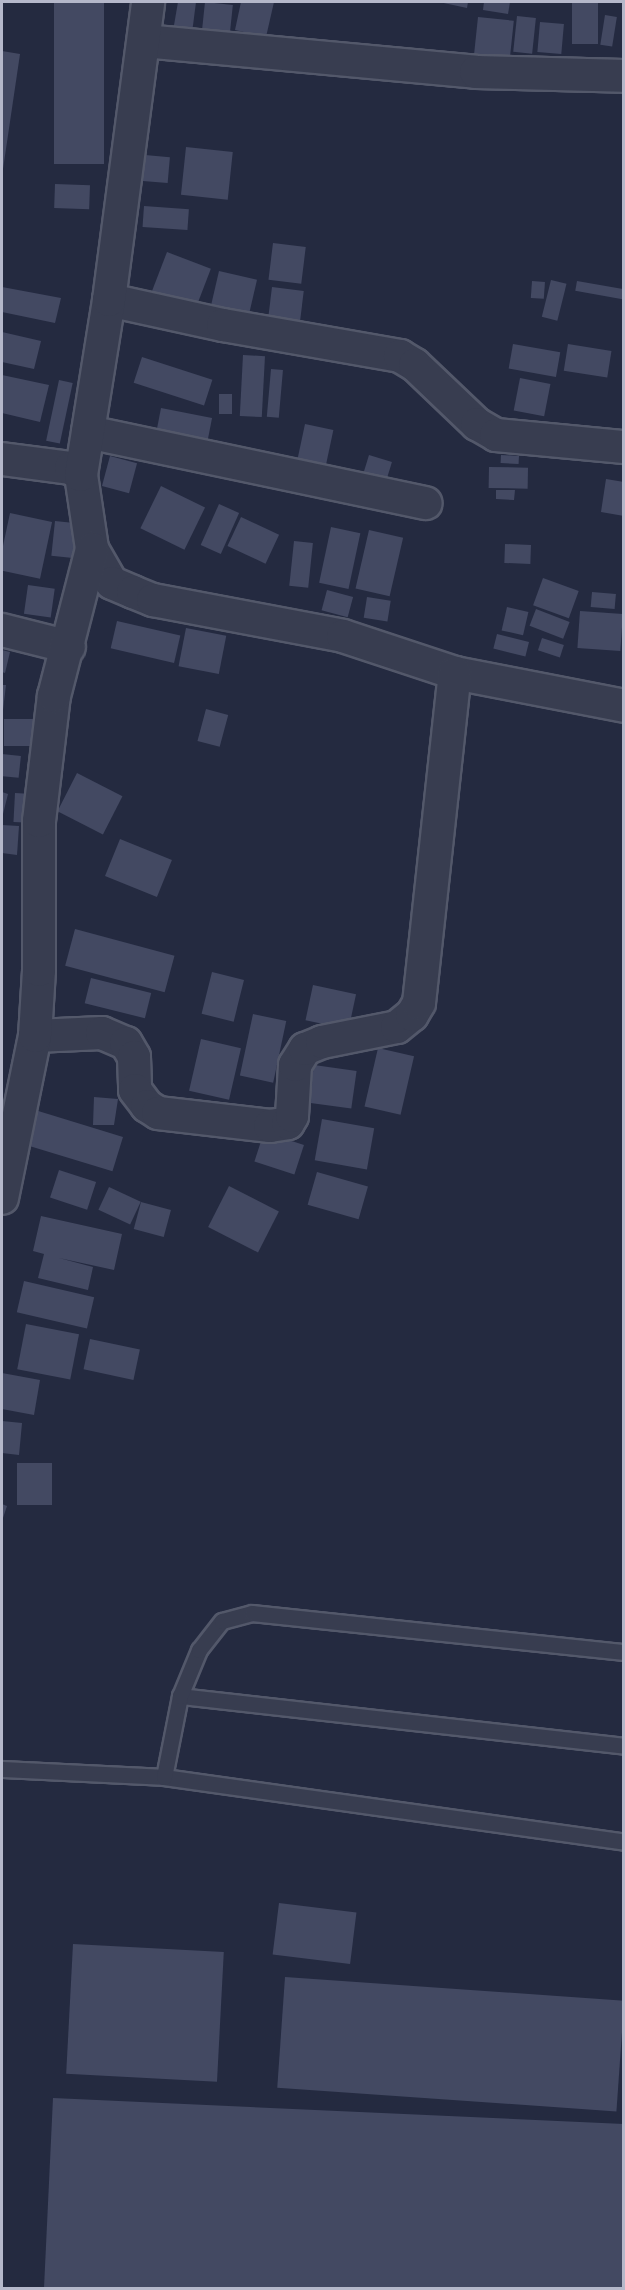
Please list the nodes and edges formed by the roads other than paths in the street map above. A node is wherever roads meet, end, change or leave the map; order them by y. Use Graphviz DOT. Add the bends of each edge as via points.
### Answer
graph roads {
  1 [pos="148,2"];
  2 [pos="144,41"];
  3 [pos="624,76"];
  4 [pos="109,300"];
  5 [pos="88,432"];
  6 [pos="624,447"];
  7 [pos="2,459"];
  8 [pos="81,475"];
  9 [pos="426,503"];
  10 [pos="92,549"];
  11 [pos="2,630"];
  12 [pos="69,647"];
  13 [pos="455,673"];
  14 [pos="624,706"];
  15 [pos="35,1036"];
  16 [pos="2,1198"];
  17 [pos="624,1652"];
  18 [pos="180,1696"];
  19 [pos="624,1746"];
  20 [pos="2,1768"];
  21 [pos="164,1777"];
  22 [pos="624,1842"];
  1 -- 2 [label="street"];
  2 -- 3 [label="street" via="476,72"];
  2 -- 4 [label="street"];
  4 -- 5 [label="street"];
  4 -- 6 [label="street" via="223,325 400,356 415,365 477,424 496,435"];
  5 -- 8 [label="street"];
  5 -- 9 [label="street"];
  7 -- 8 [label="street" via="71,468"];
  8 -- 10 [label="street"];
  10 -- 12 [label="street"];
  10 -- 13 [label="street" via="112,583 153,600 343,636"];
  11 -- 12 [label="street"];
  12 -- 15 [label="street" via="54,696 39,821"];
  13 -- 14 [label="street"];
  13 -- 15 [label="street" via="419,1003 397,1027 305,1049 295,1065 292,1116 288,1123 270,1126 158,1113 135,1090 134,1057 126,1043 102,1033"];
  15 -- 16 [label="street"];
  17 -- 18 [label="lane" via="252,1613 222,1621 199,1650"];
  18 -- 19 [label="lane"];
  18 -- 21 [label="lane"];
  20 -- 21 [label="lane"];
  21 -- 22 [label="lane"];
}
